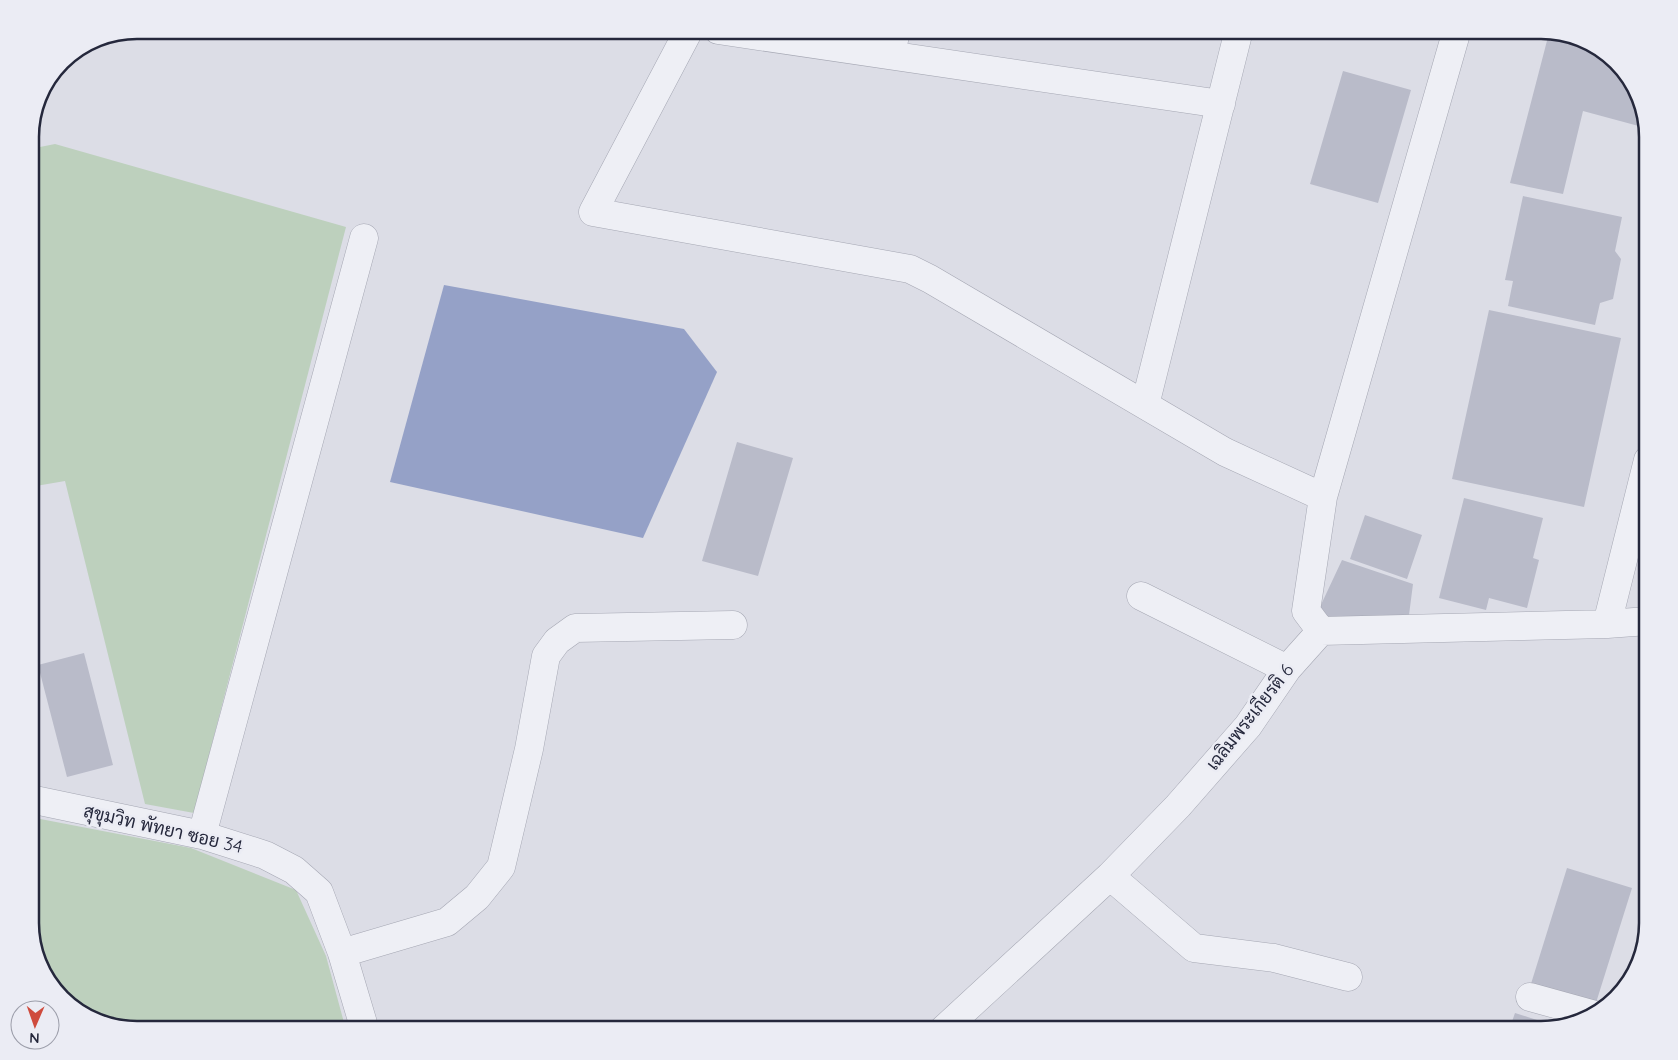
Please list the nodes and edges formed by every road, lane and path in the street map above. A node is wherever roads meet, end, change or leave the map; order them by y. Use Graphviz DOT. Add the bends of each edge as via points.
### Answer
graph roads {
  1 [pos="685,39"];
  2 [pos="840,39"];
  3 [pos="1237,39"];
  4 [pos="1453,39"];
  5 [pos="894,43"];
  6 [pos="1221,104"];
  7 [pos="364,238"];
  8 [pos="1145,405"];
  9 [pos="1639,496"];
  10 [pos="1323,497"];
  11 [pos="1141,596"];
  12 [pos="1639,622"];
  13 [pos="1607,624"];
  14 [pos="734,625"];
  15 [pos="1321,631"];
  16 [pos="1286,669"];
  17 [pos="39,801"];
  18 [pos="202,834"];
  19 [pos="1110,876"];
  20 [pos="342,953"];
  21 [pos="1348,977"];
  22 [pos="1530,998"];
  23 [pos="1583,1012"];
  24 [pos="362,1021"];
  25 [pos="953,1021"];
  1 -- 8 [label="street" via="593,212 910,269"];
  2 -- 5 [label="street"];
  3 -- 6 [label="street"];
  4 -- 10 [label="street"];
  5 -- 6 [label="street"];
  6 -- 8 [label="street"];
  7 -- 18 [label="street"];
  8 -- 10 [label="street" via="1225,452"];
  9 -- 13 [label="street"];
  10 -- 15 [label="street" via="1306,611"];
  11 -- 16 [label="street"];
  12 -- 13 [label="street"];
  13 -- 15 [label="street"];
  14 -- 20 [label="street" via="576,628 558,641 546,656 529,749 501,867 477,897 447,922"];
  15 -- 16 [label="street, เฉลิมพระเกียรติ 6"];
  16 -- 19 [label="street, เฉลิมพระเกียรติ 6" via="1248,726 1178,806"];
  17 -- 18 [label="street, สุขุมวิท พัทยา ซอย 34"];
  18 -- 20 [label="street, สุขุมวิท พัทยา ซอย 34" via="265,855 294,870 319,892"];
  19 -- 21 [label="street" via="1194,948 1274,958"];
  19 -- 25 [label="street, เฉลิมพระเกียรติ 6"];
  20 -- 24 [label="street, สุขุมวิท พัทยา ซอย 34"];
  22 -- 23 [label="street"];
}
